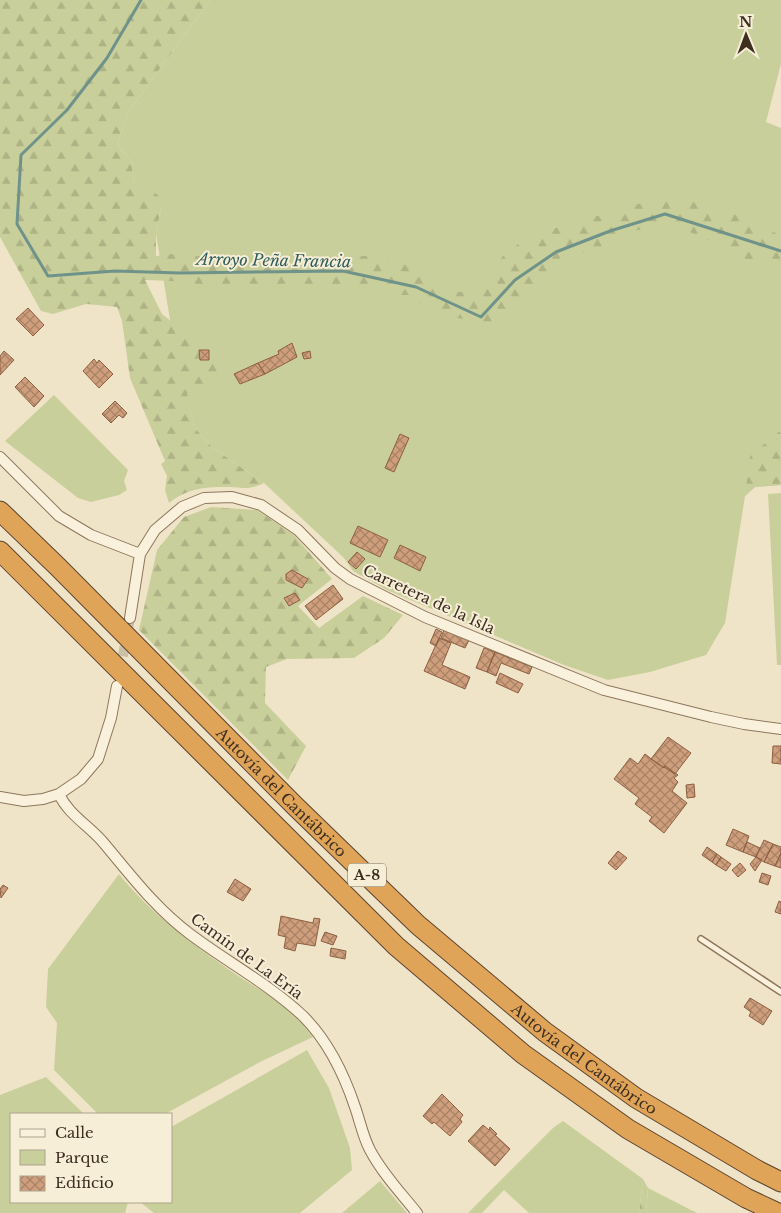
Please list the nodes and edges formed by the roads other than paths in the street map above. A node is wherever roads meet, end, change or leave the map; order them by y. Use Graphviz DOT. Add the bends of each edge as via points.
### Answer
graph roads {
  1 [pos="0,457"];
  2 [pos="0,511"];
  3 [pos="0,552"];
  4 [pos="140,554"];
  5 [pos="130,618"];
  6 [pos="117,686"];
  7 [pos="781,729"];
  8 [pos="59,794"];
  9 [pos="0,797"];
  10 [pos="701,939"];
  11 [pos="781,992"];
  12 [pos="781,1182"];
  13 [pos="418,1213"];
  14 [pos="778,1213"];
  1 -- 4 [label="street" via="59,516 91,535"];
  2 -- 12 [label="highway, Autovía del Cantábrico / A-8" via="418,925 545,1032 636,1098"];
  3 -- 14 [label="highway, Autovía del Cantábrico / A-8" via="396,946 523,1054 628,1129 746,1198"];
  4 -- 5 [label="street, Carretera de la Isla"];
  4 -- 7 [label="street, Carretera de la Isla" via="155,530 182,507 204,498 232,497 254,503 298,530 350,579 425,617 604,690"];
  6 -- 8 [label="street" via="98,759 81,779"];
  8 -- 9 [label="street" via="24,801"];
  8 -- 13 [label="street, Camín de La Ería" via="64,805 165,913 275,993 318,1033 341,1072 369,1148 380,1167"];
  10 -- 11 [label="lane"];
}
